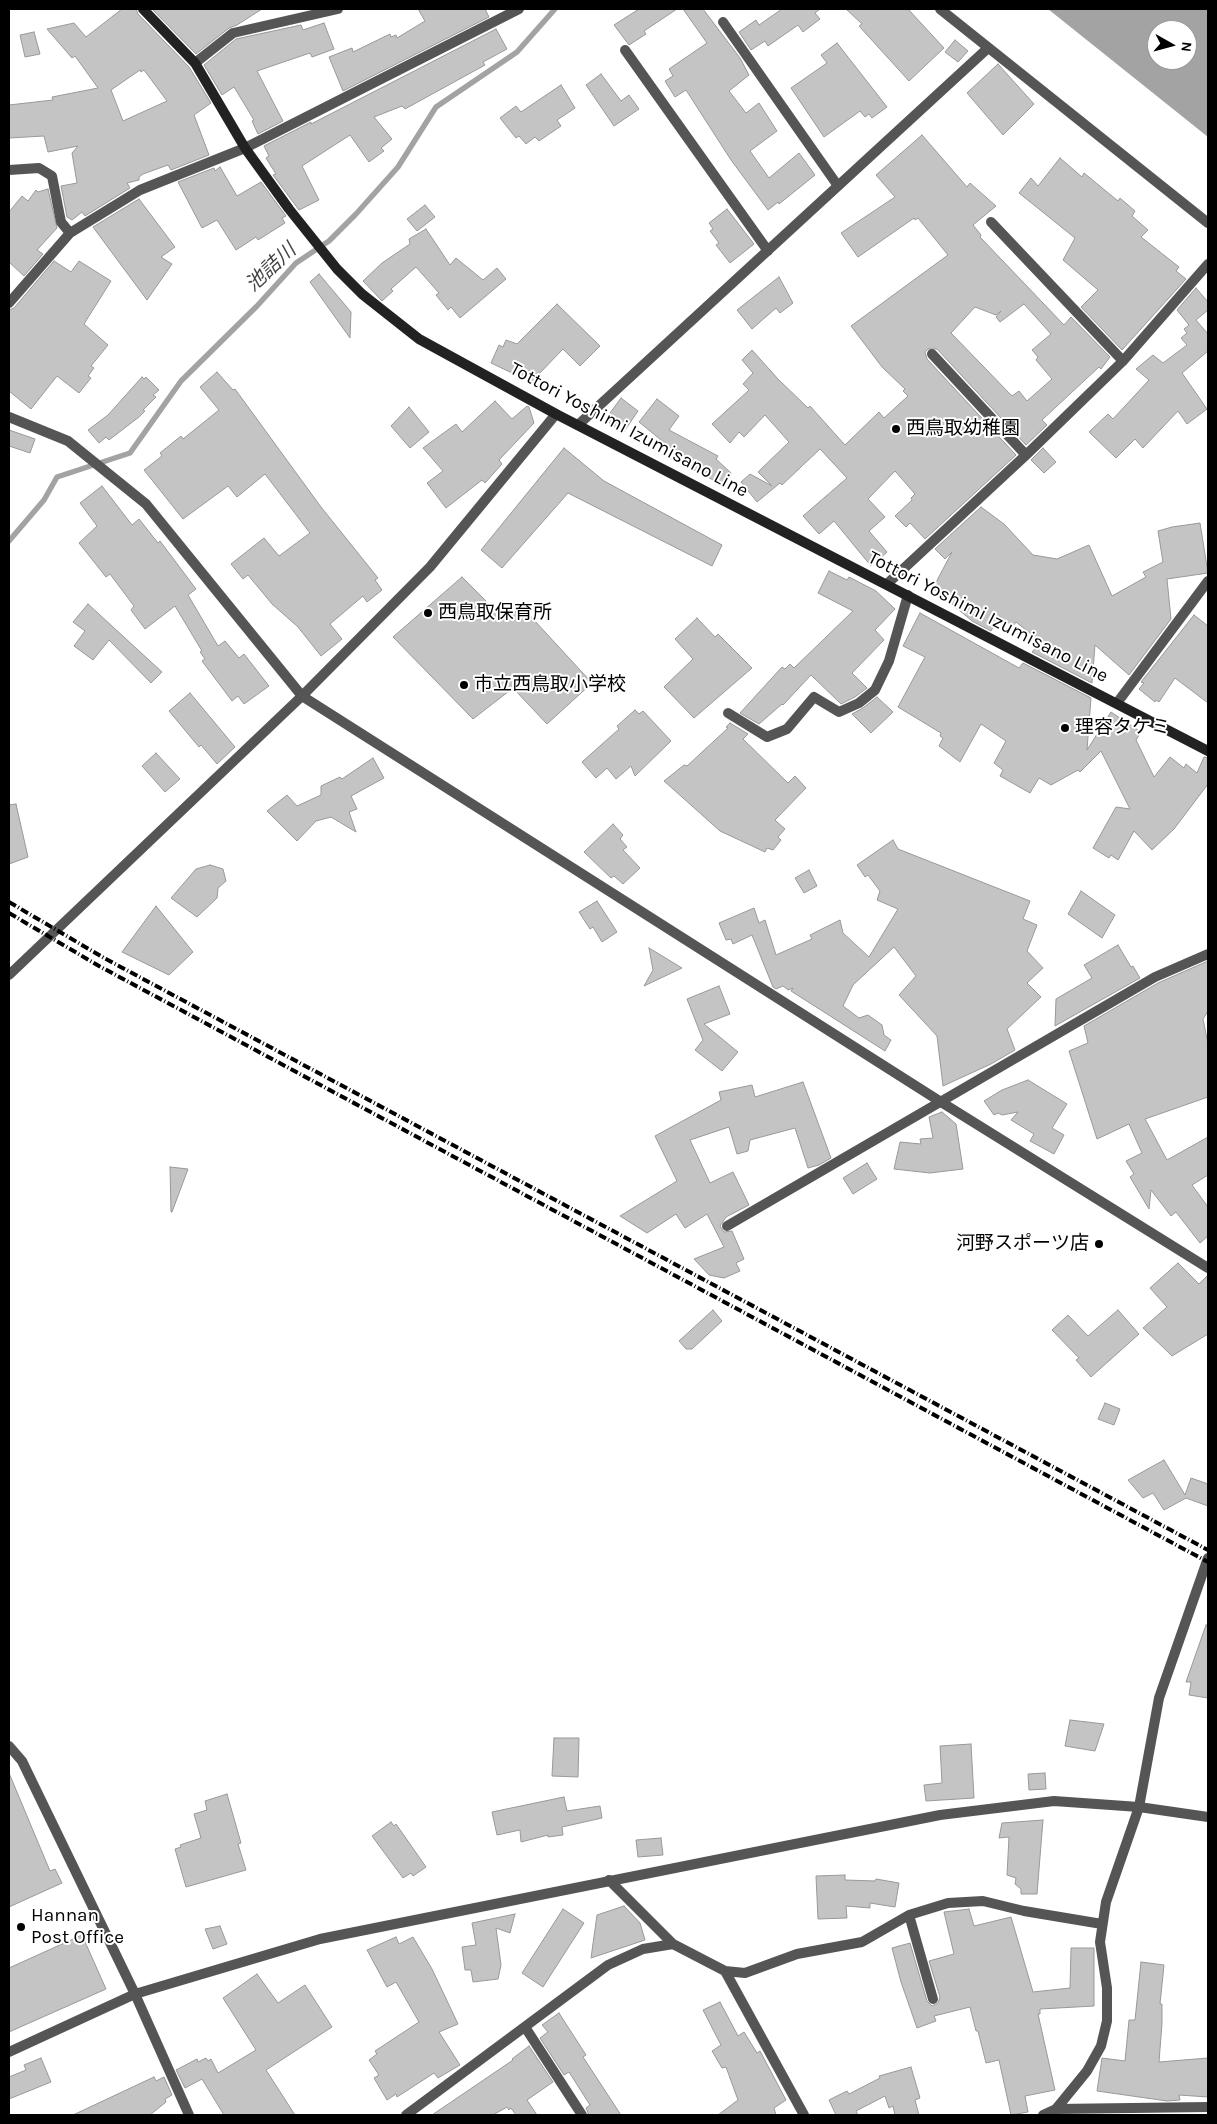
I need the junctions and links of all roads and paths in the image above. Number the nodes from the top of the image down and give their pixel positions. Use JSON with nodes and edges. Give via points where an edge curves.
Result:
{"nodes":[{"id":1,"x":143,"y":9,"type":"edge"},
{"id":2,"x":338,"y":9,"type":"edge"},
{"id":3,"x":519,"y":9,"type":"edge"},
{"id":4,"x":940,"y":9,"type":"edge"},
{"id":5,"x":722,"y":22,"type":"dead end"},
{"id":6,"x":988,"y":48,"type":"junction"},
{"id":7,"x":625,"y":50,"type":"dead end"},
{"id":8,"x":195,"y":63,"type":"junction"},
{"id":9,"x":245,"y":148,"type":"junction"},
{"id":10,"x":9,"y":170,"type":"edge"},
{"id":11,"x":838,"y":186,"type":"junction"},
{"id":12,"x":991,"y":222,"type":"dead end"},
{"id":13,"x":1208,"y":223,"type":"edge"},
{"id":14,"x":70,"y":233,"type":"junction"},
{"id":15,"x":768,"y":251,"type":"junction"},
{"id":16,"x":1208,"y":264,"type":"edge"},
{"id":17,"x":9,"y":302,"type":"edge"},
{"id":18,"x":932,"y":354,"type":"dead end"},
{"id":19,"x":1123,"y":361,"type":"junction"},
{"id":20,"x":556,"y":414,"type":"junction"},
{"id":21,"x":9,"y":417,"type":"edge"},
{"id":22,"x":578,"y":425,"type":"junction"},
{"id":23,"x":1026,"y":455,"type":"junction"},
{"id":24,"x":1208,"y":581,"type":"edge"},
{"id":25,"x":887,"y":584,"type":"junction"},
{"id":26,"x":908,"y":596,"type":"junction"},
{"id":27,"x":302,"y":696,"type":"junction"},
{"id":28,"x":1117,"y":703,"type":"junction"},
{"id":29,"x":728,"y":712,"type":"dead end"},
{"id":30,"x":1208,"y":751,"type":"edge"},
{"id":31,"x":1208,"y":954,"type":"edge"},
{"id":32,"x":9,"y":975,"type":"edge"},
{"id":33,"x":941,"y":1102,"type":"junction"},
{"id":34,"x":727,"y":1226,"type":"dead end"},
{"id":35,"x":1208,"y":1268,"type":"edge"},
{"id":36,"x":1208,"y":1558,"type":"edge"},
{"id":37,"x":9,"y":1746,"type":"edge"},
{"id":38,"x":1139,"y":1807,"type":"junction"},
{"id":39,"x":1208,"y":1817,"type":"edge"},
{"id":40,"x":610,"y":1880,"type":"junction"},
{"id":41,"x":909,"y":1915,"type":"junction"},
{"id":42,"x":1102,"y":1924,"type":"junction"},
{"id":43,"x":673,"y":1944,"type":"junction"},
{"id":44,"x":725,"y":1971,"type":"junction"},
{"id":45,"x":136,"y":1994,"type":"junction"},
{"id":46,"x":933,"y":1999,"type":"dead end"},
{"id":47,"x":525,"y":2027,"type":"junction"},
{"id":48,"x":9,"y":2052,"type":"edge"},
{"id":49,"x":1208,"y":2107,"type":"edge"},
{"id":50,"x":1056,"y":2109,"type":"junction"},
{"id":51,"x":189,"y":2115,"type":"edge"},
{"id":52,"x":406,"y":2115,"type":"edge"},
{"id":53,"x":582,"y":2115,"type":"edge"},
{"id":54,"x":804,"y":2115,"type":"edge"},
{"id":55,"x":1043,"y":2115,"type":"edge"}],
"edges":[{"from":1,"to":8,"type":"main road","name":"Tottori Yoshimi Izumisano Line"},
{"from":2,"to":8,"type":"street","via":[[233,33]]},
{"from":3,"to":9,"type":"street"},
{"from":4,"to":6,"type":"street"},
{"from":5,"to":11,"type":"street"},
{"from":6,"to":11,"type":"street"},
{"from":6,"to":13,"type":"street"},
{"from":7,"to":15,"type":"street"},
{"from":8,"to":9,"type":"main road","name":"Tottori Yoshimi Izumisano Line"},
{"from":9,"to":14,"type":"street","via":[[140,190]]},
{"from":9,"to":20,"type":"main road","name":"Tottori Yoshimi Izumisano Line","via":[[324,252],[362,294],[419,339]]},
{"from":10,"to":14,"type":"street","via":[[39,168],[52,176],[60,222]]},
{"from":11,"to":15,"type":"street"},
{"from":12,"to":19,"type":"street"},
{"from":14,"to":17,"type":"street"},
{"from":15,"to":22,"type":"street"},
{"from":16,"to":19,"type":"street"},
{"from":18,"to":23,"type":"street"},
{"from":19,"to":23,"type":"street"},
{"from":20,"to":22,"type":"main road","name":"Tottori Yoshimi Izumisano Line"},
{"from":20,"to":27,"type":"street","via":[[430,567]]},
{"from":21,"to":27,"type":"street","via":[[68,441],[146,504]]},
{"from":22,"to":25,"type":"main road","name":"Tottori Yoshimi Izumisano Line"},
{"from":23,"to":25,"type":"street"},
{"from":24,"to":28,"type":"street"},
{"from":25,"to":26,"type":"main road","name":"Tottori Yoshimi Izumisano Line"},
{"from":26,"to":28,"type":"main road","name":"Tottori Yoshimi Izumisano Line"},
{"from":26,"to":29,"type":"street","via":[[889,661],[875,690],[859,703],[839,712],[814,697],[787,729],[767,737]]},
{"from":27,"to":32,"type":"street"},
{"from":27,"to":33,"type":"street"},
{"from":28,"to":30,"type":"main road","name":"Tottori Yoshimi Izumisano Line"},
{"from":31,"to":33,"type":"street","via":[[1155,977]]},
{"from":33,"to":34,"type":"street"},
{"from":33,"to":35,"type":"street"},
{"from":36,"to":38,"type":"street","via":[[1159,1698]]},
{"from":37,"to":45,"type":"street","via":[[22,1760]]},
{"from":38,"to":39,"type":"street"},
{"from":38,"to":40,"type":"street","via":[[1054,1801],[940,1815]]},
{"from":38,"to":42,"type":"street","via":[[1106,1902]]},
{"from":40,"to":43,"type":"street"},
{"from":40,"to":45,"type":"street","via":[[320,1939]]},
{"from":41,"to":42,"type":"street","via":[[948,1903],[983,1900],[1024,1911]]},
{"from":41,"to":44,"type":"street","via":[[862,1942],[798,1954],[745,1973]]},
{"from":41,"to":46,"type":"street"},
{"from":42,"to":50,"type":"street","via":[[1100,1942],[1107,1988],[1107,2021],[1101,2046],[1087,2071]]},
{"from":43,"to":44,"type":"street"},
{"from":43,"to":47,"type":"street","via":[[643,1949],[608,1965]]},
{"from":44,"to":54,"type":"street"},
{"from":45,"to":48,"type":"street"},
{"from":45,"to":51,"type":"street"},
{"from":47,"to":52,"type":"street"},
{"from":47,"to":53,"type":"street"},
{"from":49,"to":50,"type":"street"},
{"from":50,"to":55,"type":"street"}]}
